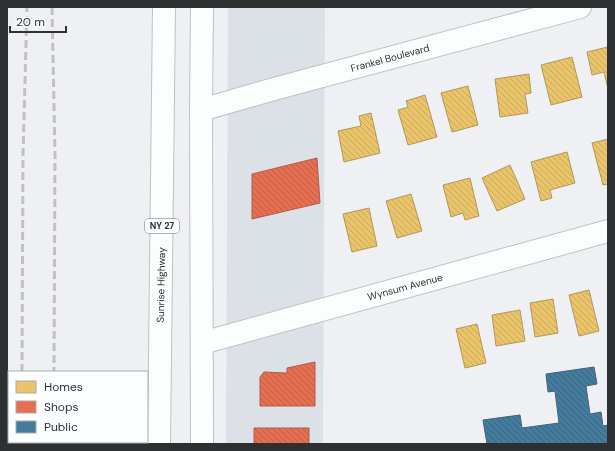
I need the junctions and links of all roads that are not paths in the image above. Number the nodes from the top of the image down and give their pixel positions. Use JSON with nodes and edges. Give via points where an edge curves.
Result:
{"nodes":[{"id":1,"x":164,"y":7,"type":"edge"},
{"id":2,"x":202,"y":7,"type":"edge"},
{"id":3,"x":580,"y":7,"type":"edge"},
{"id":4,"x":201,"y":110,"type":"junction"},
{"id":5,"x":608,"y":233,"type":"edge"},
{"id":6,"x":202,"y":343,"type":"junction"},
{"id":7,"x":159,"y":444,"type":"edge"},
{"id":8,"x":202,"y":444,"type":"edge"}],
"edges":[{"from":1,"to":7,"type":"main road","name":"Sunrise Highway","number":"NY 27"},
{"from":2,"to":4,"type":"main road"},
{"from":3,"to":4,"type":"main road","name":"Frankel Boulevard"},
{"from":4,"to":6,"type":"main road"},
{"from":5,"to":6,"type":"main road","name":"Wynsum Avenue"},
{"from":6,"to":8,"type":"main road"}]}
